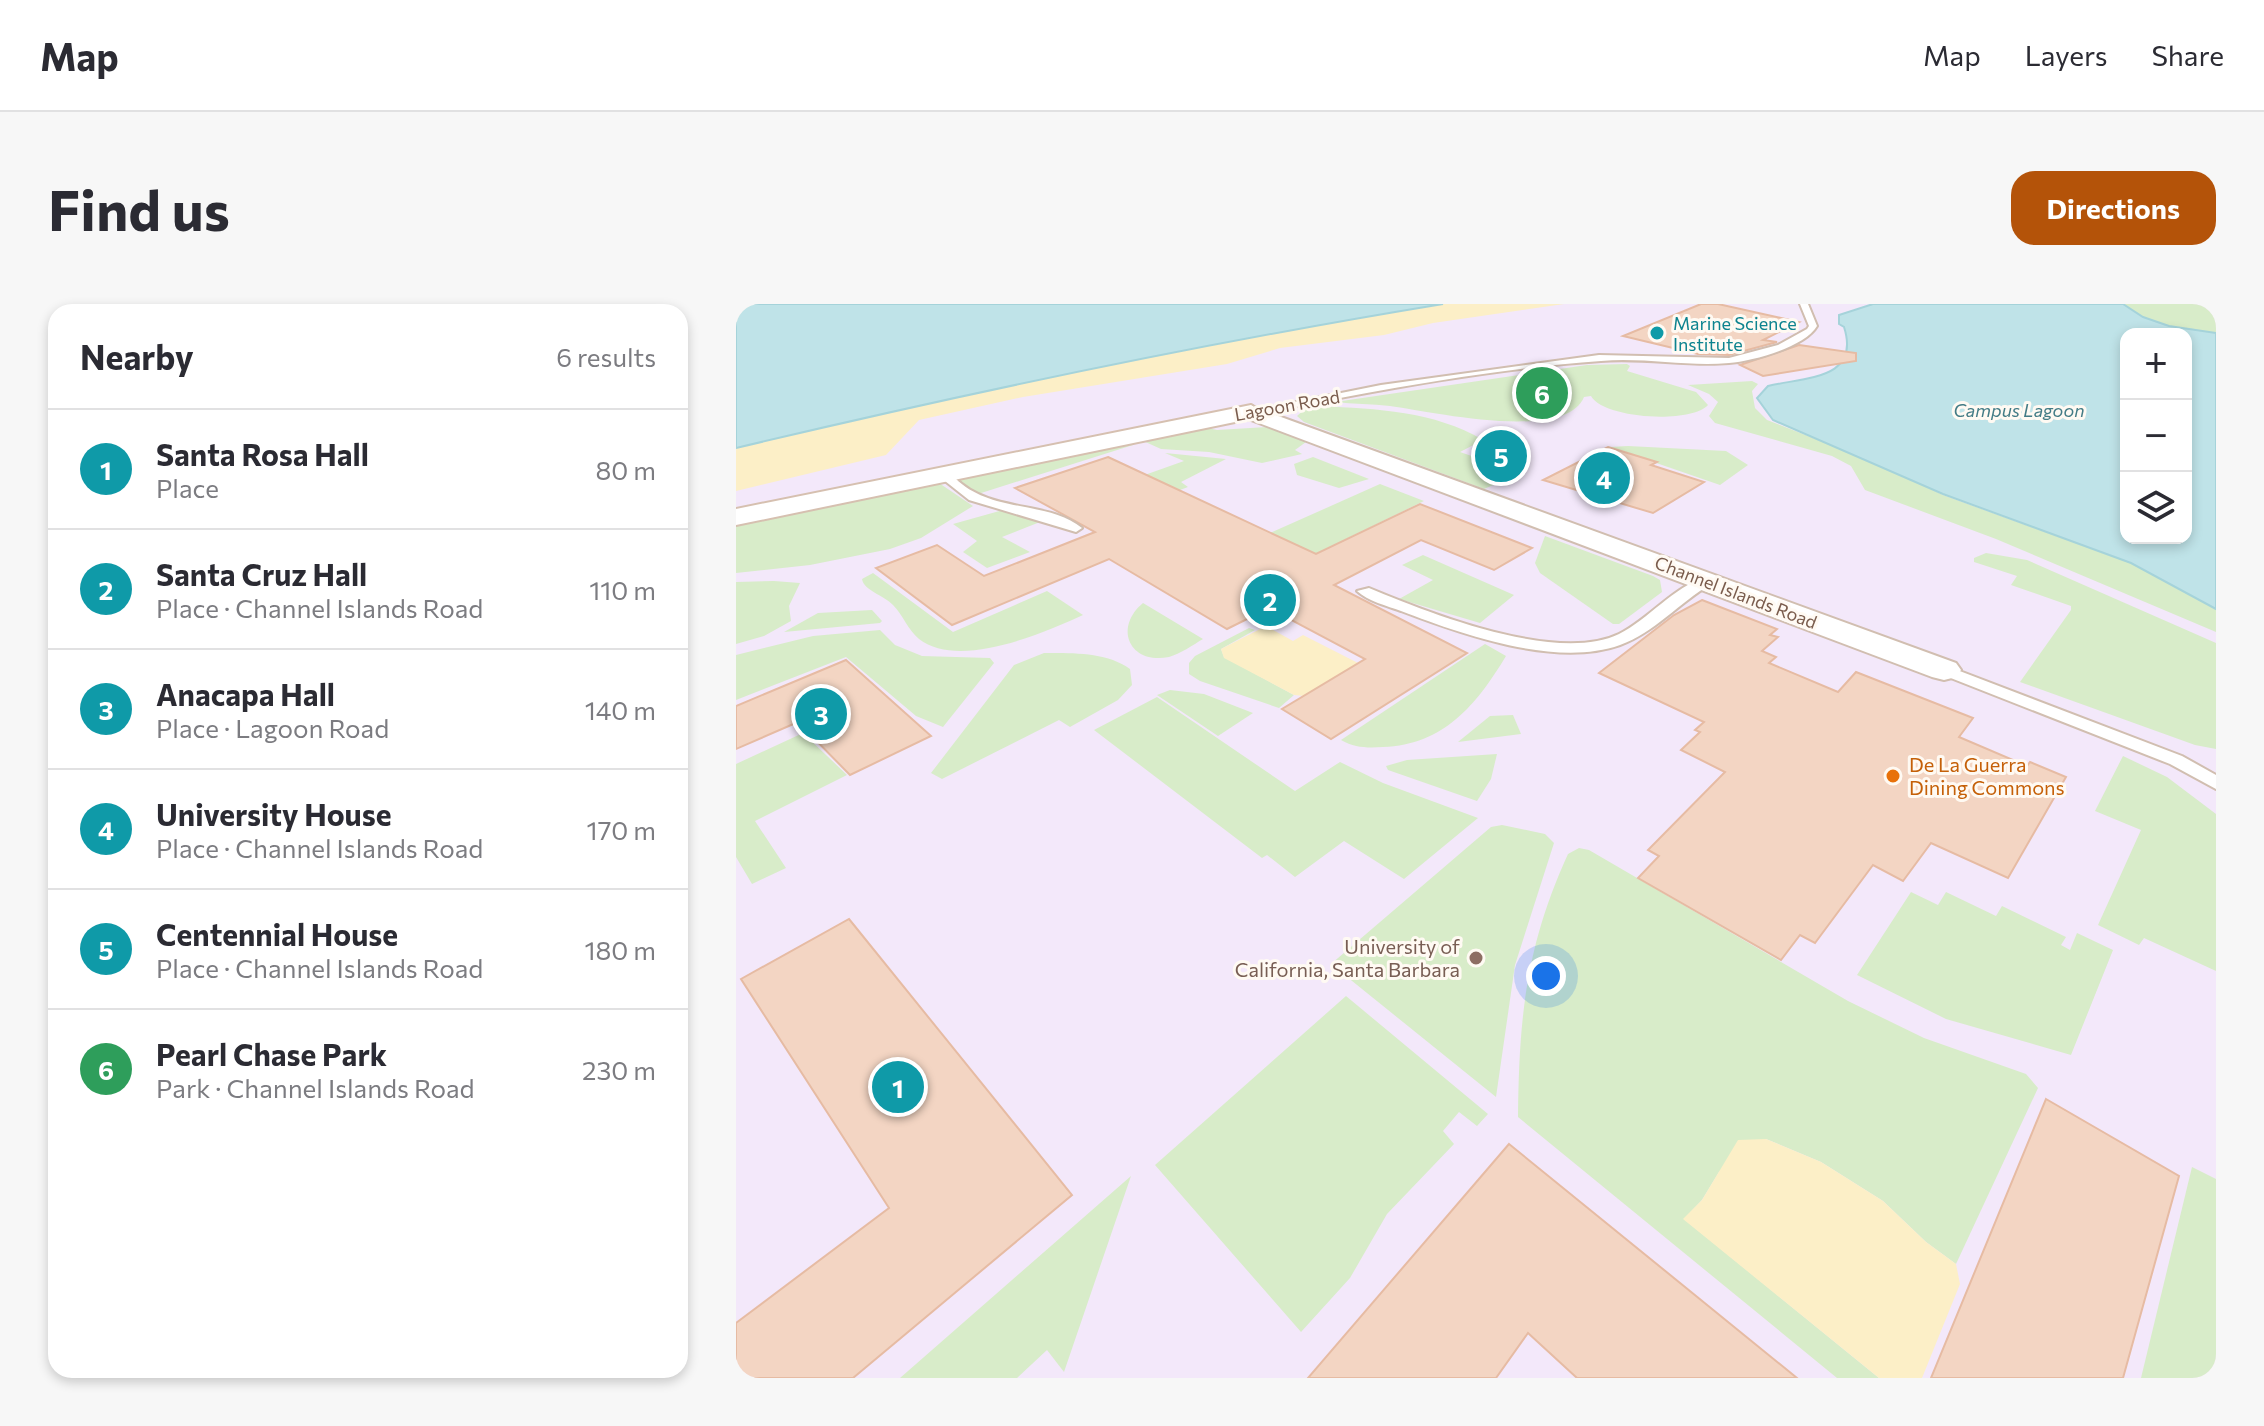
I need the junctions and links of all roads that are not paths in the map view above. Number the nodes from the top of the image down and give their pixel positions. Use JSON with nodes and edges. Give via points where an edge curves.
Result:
{"nodes":[{"id":1,"x":1804,"y":304,"type":"edge"},
{"id":2,"x":1251,"y":412,"type":"junction"},
{"id":3,"x":951,"y":472,"type":"junction"},
{"id":4,"x":736,"y":517,"type":"edge"},
{"id":5,"x":1076,"y":528,"type":"dead end"},
{"id":6,"x":1706,"y":581,"type":"junction"},
{"id":7,"x":1364,"y":591,"type":"dead end"},
{"id":8,"x":1944,"y":670,"type":"joint"},
{"id":9,"x":2216,"y":783,"type":"edge"}],
"edges":[{"from":1,"to":2,"type":"lane","name":"Lagoon Road","via":[[1813,326],[1810,331],[1744,360],[1603,358]]},
{"from":2,"to":3,"type":"street","name":"Lagoon Road"},
{"from":2,"to":6,"type":"street","name":"Channel Islands Road"},
{"from":3,"to":4,"type":"street","name":"Lagoon Road"},
{"from":3,"to":5,"type":"lane","via":[[949,479],[964,495],[1054,517]]},
{"from":6,"to":7,"type":"lane","via":[[1624,638],[1589,647],[1471,630]]},
{"from":6,"to":8,"type":"street","name":"Channel Islands Road"},
{"from":8,"to":9,"type":"lane","name":"Channel Islands Road","via":[[2176,760]]}]}
